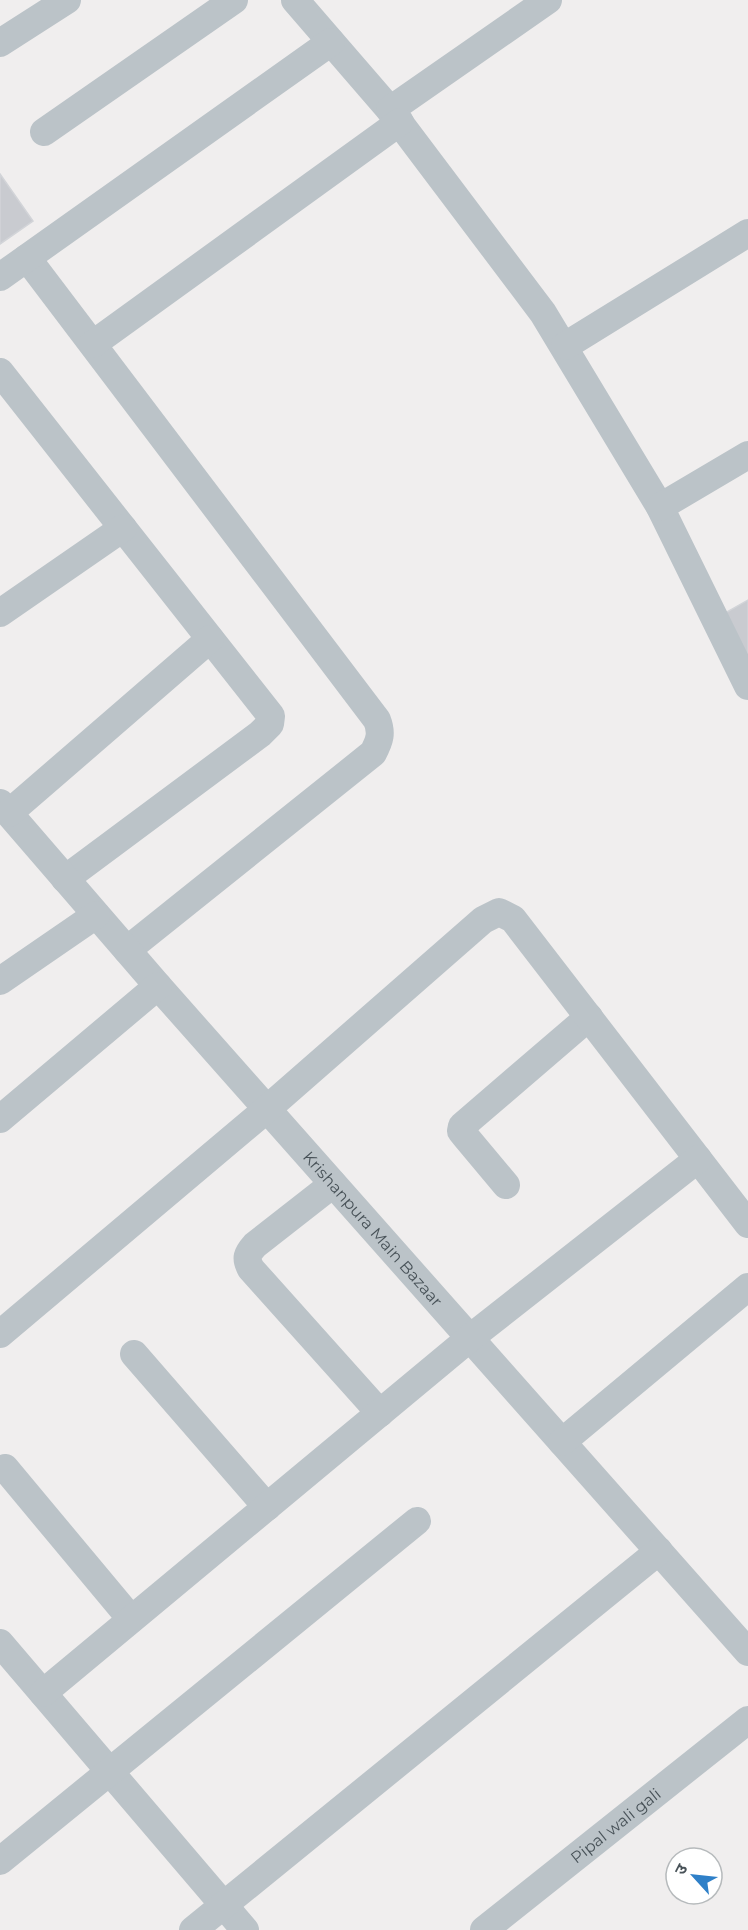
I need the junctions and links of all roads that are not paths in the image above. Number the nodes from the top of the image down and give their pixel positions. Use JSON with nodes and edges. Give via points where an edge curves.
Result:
{"nodes":[{"id":1,"x":67,"y":0,"type":"edge"},
{"id":2,"x":234,"y":0,"type":"edge"},
{"id":3,"x":295,"y":0,"type":"edge"},
{"id":4,"x":548,"y":0,"type":"edge"},
{"id":5,"x":331,"y":42,"type":"junction"},
{"id":6,"x":0,"y":43,"type":"edge"},
{"id":7,"x":395,"y":116,"type":"junction"},
{"id":8,"x":44,"y":132,"type":"dead end"},
{"id":9,"x":748,"y":233,"type":"edge"},
{"id":10,"x":27,"y":258,"type":"junction"},
{"id":11,"x":0,"y":277,"type":"edge"},
{"id":12,"x":93,"y":344,"type":"junction"},
{"id":13,"x":565,"y":346,"type":"junction"},
{"id":14,"x":2,"y":378,"type":"edge"},
{"id":15,"x":748,"y":455,"type":"edge"},
{"id":16,"x":660,"y":507,"type":"junction"},
{"id":17,"x":123,"y":528,"type":"junction"},
{"id":18,"x":0,"y":614,"type":"edge"},
{"id":19,"x":210,"y":639,"type":"junction"},
{"id":20,"x":747,"y":684,"type":"edge"},
{"id":21,"x":4,"y":808,"type":"edge"},
{"id":22,"x":65,"y":879,"type":"junction"},
{"id":23,"x":96,"y":915,"type":"junction"},
{"id":24,"x":127,"y":950,"type":"junction"},
{"id":25,"x":0,"y":981,"type":"edge"},
{"id":26,"x":158,"y":986,"type":"junction"},
{"id":27,"x":589,"y":1017,"type":"junction"},
{"id":28,"x":267,"y":1109,"type":"junction"},
{"id":29,"x":0,"y":1119,"type":"edge"},
{"id":30,"x":698,"y":1159,"type":"junction"},
{"id":31,"x":333,"y":1184,"type":"junction"},
{"id":32,"x":506,"y":1185,"type":"dead end"},
{"id":33,"x":748,"y":1224,"type":"edge"},
{"id":34,"x":748,"y":1287,"type":"edge"},
{"id":35,"x":0,"y":1334,"type":"edge"},
{"id":36,"x":470,"y":1338,"type":"junction"},
{"id":37,"x":134,"y":1354,"type":"dead end"},
{"id":38,"x":380,"y":1413,"type":"junction"},
{"id":39,"x":562,"y":1442,"type":"junction"},
{"id":40,"x":5,"y":1468,"type":"dead end"},
{"id":41,"x":267,"y":1507,"type":"junction"},
{"id":42,"x":417,"y":1521,"type":"dead end"},
{"id":43,"x":659,"y":1551,"type":"junction"},
{"id":44,"x":131,"y":1619,"type":"junction"},
{"id":45,"x":0,"y":1643,"type":"edge"},
{"id":46,"x":748,"y":1652,"type":"edge"},
{"id":47,"x":43,"y":1693,"type":"junction"},
{"id":48,"x":748,"y":1720,"type":"edge"},
{"id":49,"x":110,"y":1772,"type":"junction"},
{"id":50,"x":0,"y":1861,"type":"edge"},
{"id":51,"x":223,"y":1905,"type":"junction"},
{"id":52,"x":193,"y":1930,"type":"edge"},
{"id":53,"x":245,"y":1930,"type":"edge"},
{"id":54,"x":484,"y":1930,"type":"edge"}],
"edges":[{"from":1,"to":6,"type":"street"},
{"from":2,"to":8,"type":"street"},
{"from":3,"to":5,"type":"street"},
{"from":4,"to":7,"type":"street"},
{"from":5,"to":7,"type":"street"},
{"from":5,"to":10,"type":"street"},
{"from":7,"to":12,"type":"street"},
{"from":7,"to":13,"type":"street"},
{"from":9,"to":13,"type":"street"},
{"from":10,"to":11,"type":"street"},
{"from":10,"to":12,"type":"street"},
{"from":12,"to":24,"type":"street","via":[[381,731],[373,753]]},
{"from":13,"to":16,"type":"street"},
{"from":14,"to":17,"type":"street"},
{"from":15,"to":16,"type":"street"},
{"from":16,"to":20,"type":"street"},
{"from":17,"to":18,"type":"street"},
{"from":17,"to":19,"type":"street"},
{"from":19,"to":21,"type":"street"},
{"from":19,"to":22,"type":"street","via":[[271,716],[270,724]]},
{"from":21,"to":22,"type":"street","name":"Krishanpura Main Bazaar"},
{"from":22,"to":23,"type":"street","name":"Krishanpura Main Bazaar"},
{"from":23,"to":24,"type":"street","name":"Krishanpura Main Bazaar"},
{"from":23,"to":25,"type":"street"},
{"from":24,"to":26,"type":"street","name":"Krishanpura Main Bazaar"},
{"from":26,"to":28,"type":"street","name":"Krishanpura Main Bazaar"},
{"from":26,"to":29,"type":"street"},
{"from":27,"to":28,"type":"street","via":[[513,919],[499,912],[483,920]]},
{"from":27,"to":30,"type":"street"},
{"from":27,"to":32,"type":"street","via":[[462,1126],[461,1131]]},
{"from":28,"to":31,"type":"street","name":"Krishanpura Main Bazaar"},
{"from":28,"to":35,"type":"street"},
{"from":30,"to":33,"type":"street"},
{"from":30,"to":36,"type":"street"},
{"from":31,"to":36,"type":"street","name":"Krishanpura Main Bazaar"},
{"from":31,"to":38,"type":"street","via":[[255,1245],[247,1261]]},
{"from":34,"to":39,"type":"street"},
{"from":36,"to":38,"type":"street"},
{"from":36,"to":39,"type":"street","name":"Krishanpura Main Bazaar"},
{"from":37,"to":41,"type":"street"},
{"from":38,"to":41,"type":"street"},
{"from":39,"to":43,"type":"street","name":"Krishanpura Main Bazaar"},
{"from":40,"to":44,"type":"street"},
{"from":41,"to":44,"type":"street"},
{"from":42,"to":49,"type":"street"},
{"from":43,"to":46,"type":"street","name":"Krishanpura Main Bazaar"},
{"from":43,"to":51,"type":"street"},
{"from":44,"to":47,"type":"street"},
{"from":45,"to":47,"type":"street"},
{"from":47,"to":49,"type":"street"},
{"from":48,"to":54,"type":"street","name":"Pipal wali gali"},
{"from":49,"to":50,"type":"street"},
{"from":49,"to":51,"type":"street"},
{"from":51,"to":52,"type":"street"},
{"from":51,"to":53,"type":"street"}]}
